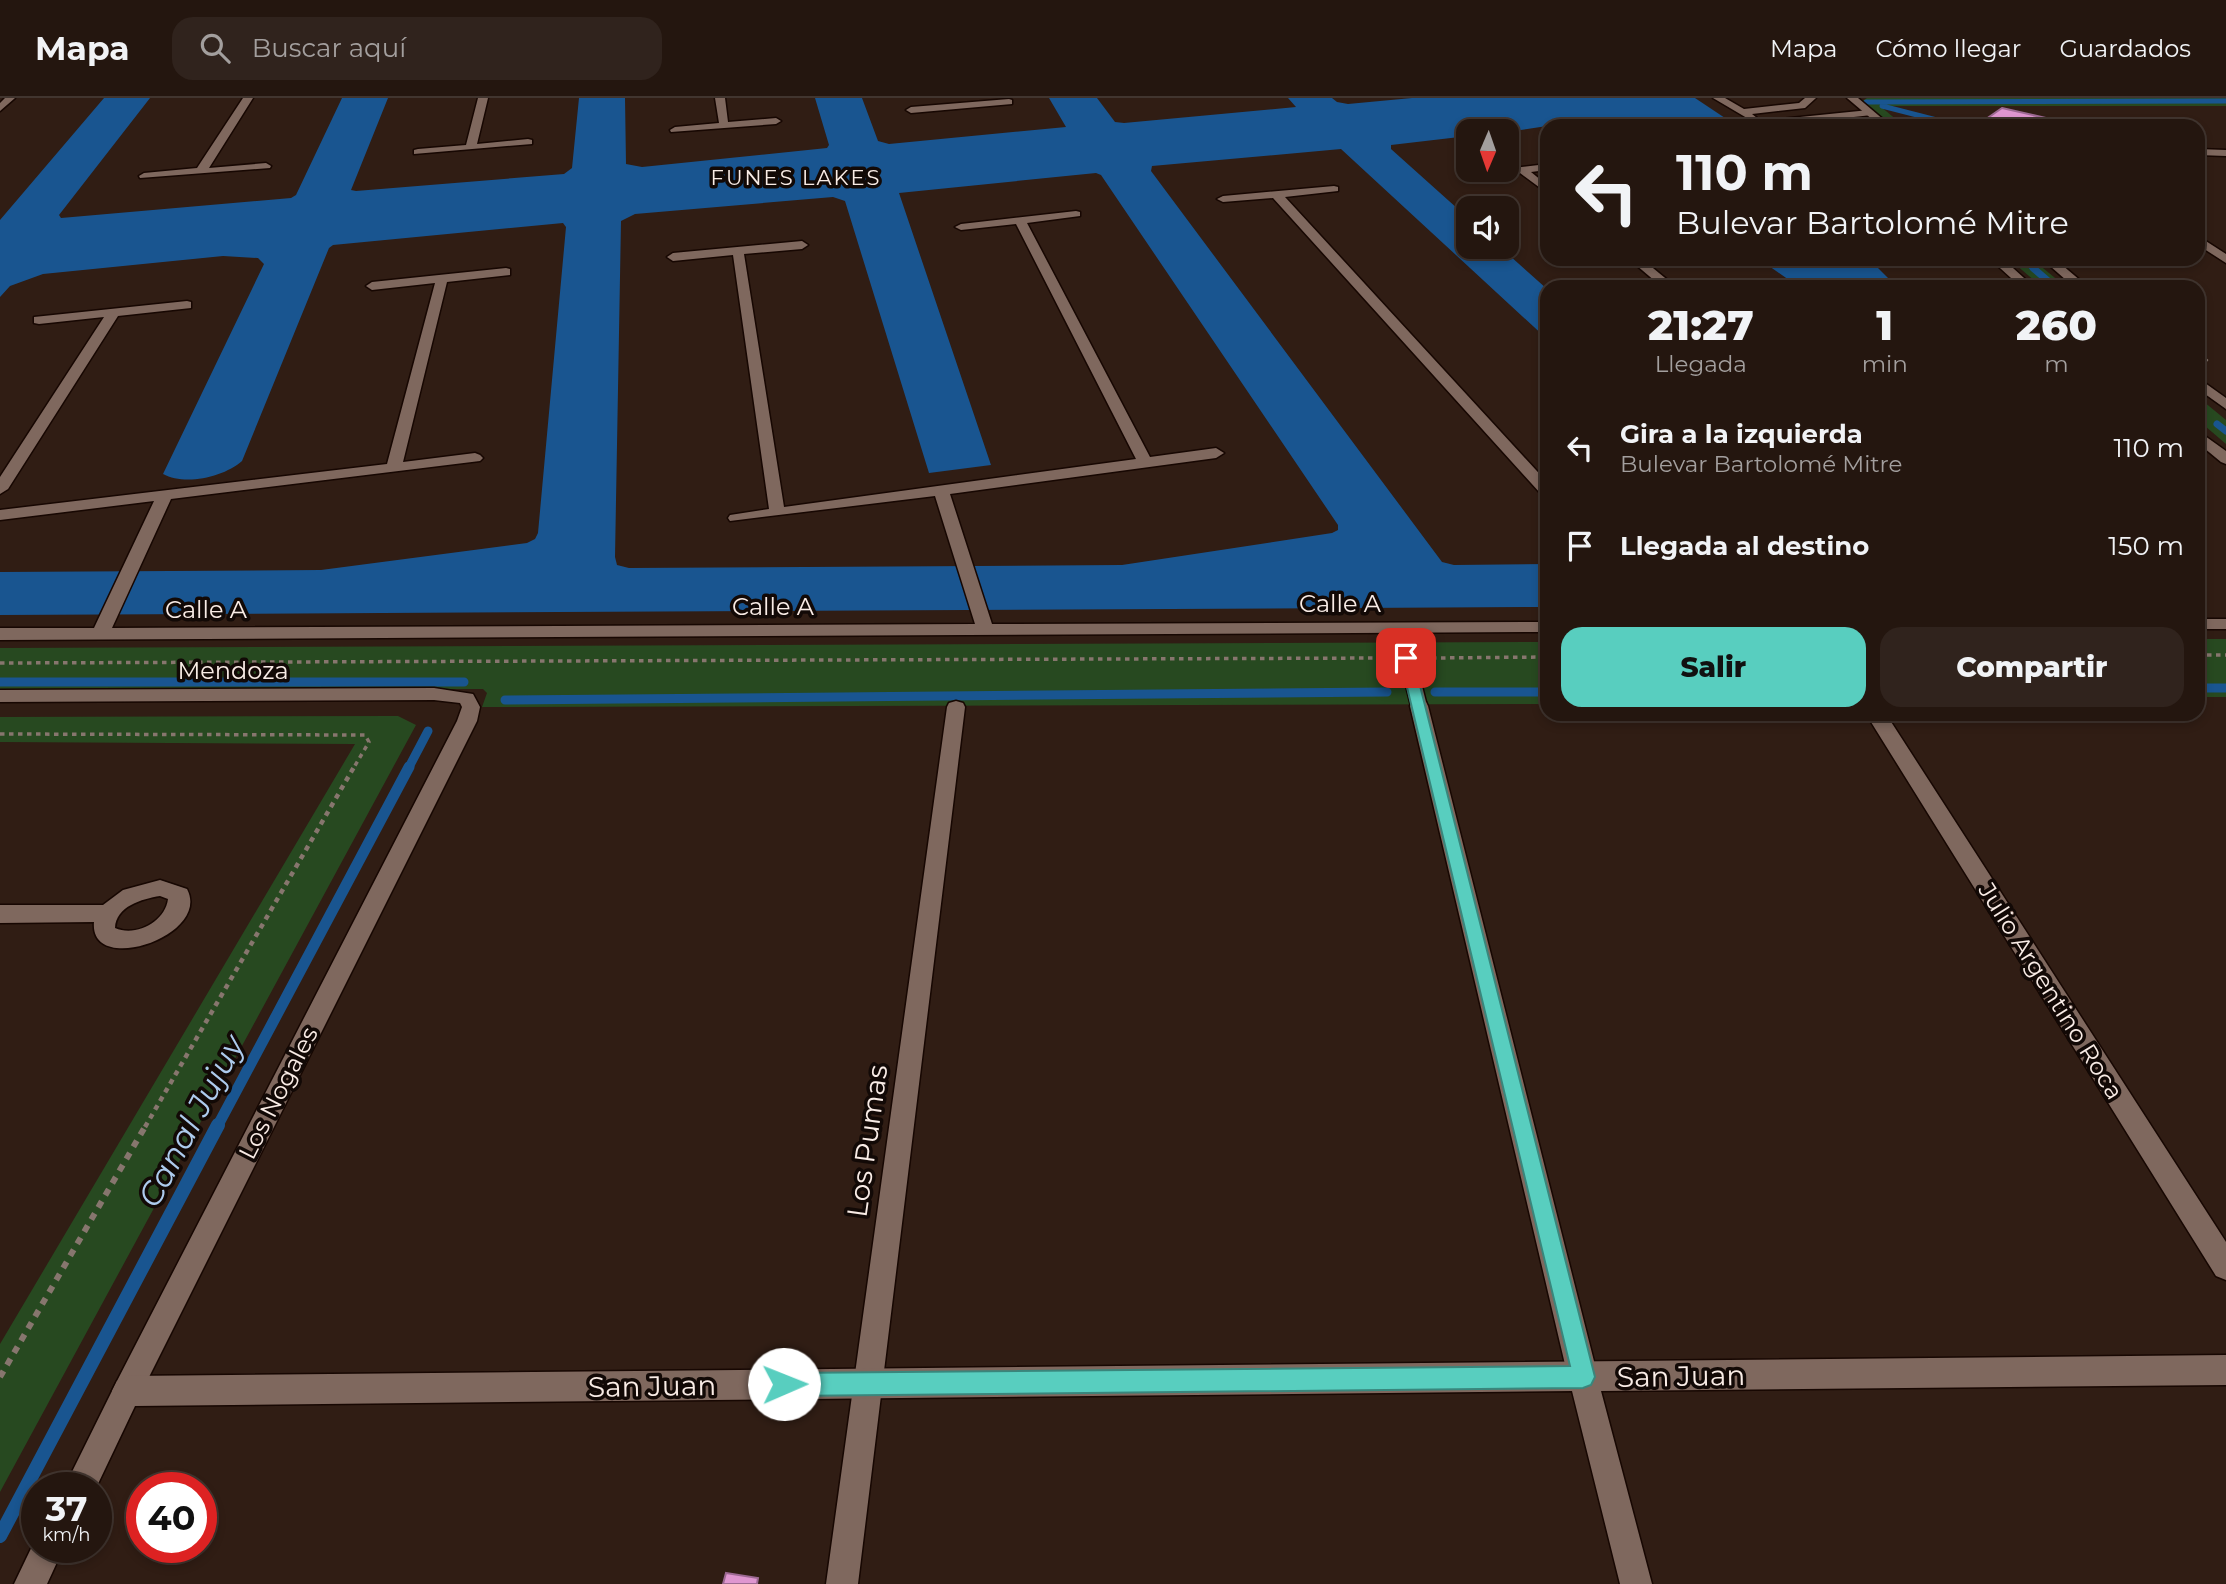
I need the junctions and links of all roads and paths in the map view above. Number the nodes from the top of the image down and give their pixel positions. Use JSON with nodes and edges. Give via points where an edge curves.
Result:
{"nodes":[{"id":1,"x":10,"y":98,"type":"edge"},
{"id":2,"x":248,"y":98,"type":"edge"},
{"id":3,"x":483,"y":98,"type":"edge"},
{"id":4,"x":720,"y":98,"type":"edge"},
{"id":5,"x":1718,"y":98,"type":"edge"},
{"id":6,"x":1811,"y":98,"type":"edge"},
{"id":7,"x":1852,"y":98,"type":"edge"},
{"id":8,"x":958,"y":102,"type":"edge"},
{"id":9,"x":1009,"y":102,"type":"dead end"},
{"id":10,"x":0,"y":108,"type":"edge"},
{"id":11,"x":911,"y":110,"type":"dead end"},
{"id":12,"x":1742,"y":112,"type":"junction"},
{"id":13,"x":1869,"y":113,"type":"junction"},
{"id":14,"x":1754,"y":119,"type":"edge"},
{"id":15,"x":1816,"y":119,"type":"edge"},
{"id":16,"x":1877,"y":119,"type":"edge"},
{"id":17,"x":776,"y":121,"type":"dead end"},
{"id":18,"x":724,"y":126,"type":"junction"},
{"id":19,"x":676,"y":131,"type":"dead end"},
{"id":20,"x":528,"y":142,"type":"dead end"},
{"id":21,"x":471,"y":147,"type":"junction"},
{"id":22,"x":418,"y":152,"type":"dead end"},
{"id":23,"x":2205,"y":152,"type":"edge"},
{"id":24,"x":2226,"y":152,"type":"edge"},
{"id":25,"x":266,"y":166,"type":"dead end"},
{"id":26,"x":1540,"y":168,"type":"edge"},
{"id":27,"x":1519,"y":170,"type":"edge"},
{"id":28,"x":1522,"y":170,"type":"junction"},
{"id":29,"x":201,"y":172,"type":"junction"},
{"id":30,"x":144,"y":176,"type":"dead end"},
{"id":31,"x":1540,"y":184,"type":"edge"},
{"id":32,"x":1334,"y":189,"type":"dead end"},
{"id":33,"x":1276,"y":194,"type":"junction"},
{"id":34,"x":1223,"y":200,"type":"dead end"},
{"id":35,"x":1076,"y":214,"type":"dead end"},
{"id":36,"x":1020,"y":220,"type":"junction"},
{"id":37,"x":961,"y":227,"type":"dead end"},
{"id":38,"x":802,"y":245,"type":"dead end"},
{"id":39,"x":2205,"y":245,"type":"edge"},
{"id":40,"x":738,"y":251,"type":"junction"},
{"id":41,"x":673,"y":257,"type":"dead end"},
{"id":42,"x":2226,"y":259,"type":"edge"},
{"id":43,"x":1644,"y":266,"type":"edge"},
{"id":44,"x":2004,"y":266,"type":"edge"},
{"id":45,"x":2056,"y":266,"type":"edge"},
{"id":46,"x":506,"y":272,"type":"dead end"},
{"id":47,"x":442,"y":279,"type":"junction"},
{"id":48,"x":1661,"y":280,"type":"edge"},
{"id":49,"x":2020,"y":280,"type":"edge"},
{"id":50,"x":2074,"y":280,"type":"edge"},
{"id":51,"x":372,"y":286,"type":"dead end"},
{"id":52,"x":187,"y":305,"type":"dead end"},
{"id":53,"x":113,"y":313,"type":"junction"},
{"id":54,"x":39,"y":320,"type":"dead end"},
{"id":55,"x":2205,"y":388,"type":"edge"},
{"id":56,"x":2226,"y":405,"type":"edge"},
{"id":57,"x":2205,"y":441,"type":"edge"},
{"id":58,"x":1216,"y":453,"type":"dead end"},
{"id":59,"x":475,"y":458,"type":"dead end"},
{"id":60,"x":2226,"y":459,"type":"edge"},
{"id":61,"x":1145,"y":463,"type":"junction"},
{"id":62,"x":394,"y":467,"type":"junction"},
{"id":63,"x":1540,"y":483,"type":"edge"},
{"id":64,"x":0,"y":489,"type":"edge"},
{"id":65,"x":940,"y":491,"type":"junction"},
{"id":66,"x":165,"y":495,"type":"junction"},
{"id":67,"x":777,"y":512,"type":"junction"},
{"id":68,"x":0,"y":515,"type":"edge"},
{"id":69,"x":736,"y":518,"type":"dead end"},
{"id":70,"x":2205,"y":624,"type":"edge"},
{"id":71,"x":2226,"y":624,"type":"edge"},
{"id":72,"x":1540,"y":627,"type":"edge"},
{"id":73,"x":985,"y":629,"type":"junction"},
{"id":74,"x":0,"y":634,"type":"edge"},
{"id":75,"x":100,"y":634,"type":"junction"},
{"id":76,"x":2205,"y":655,"type":"edge"},
{"id":77,"x":2226,"y":655,"type":"edge"},
{"id":78,"x":1540,"y":657,"type":"edge"},
{"id":79,"x":1406,"y":658,"type":"junction"},
{"id":80,"x":0,"y":663,"type":"edge"},
{"id":81,"x":0,"y":696,"type":"edge"},
{"id":82,"x":466,"y":698,"type":"joint"},
{"id":83,"x":1419,"y":706,"type":"joint"},
{"id":84,"x":956,"y":707,"type":"dead end"},
{"id":85,"x":1880,"y":721,"type":"edge"},
{"id":86,"x":0,"y":734,"type":"edge"},
{"id":87,"x":107,"y":913,"type":"dead end"},
{"id":88,"x":0,"y":914,"type":"edge"},
{"id":89,"x":2226,"y":1267,"type":"edge"},
{"id":90,"x":2226,"y":1370,"type":"edge"},
{"id":91,"x":0,"y":1377,"type":"edge"},
{"id":92,"x":1583,"y":1377,"type":"junction"},
{"id":93,"x":866,"y":1384,"type":"junction"},
{"id":94,"x":127,"y":1391,"type":"junction"},
{"id":95,"x":87,"y":1472,"type":"edge"},
{"id":96,"x":40,"y":1563,"type":"edge"},
{"id":97,"x":30,"y":1584,"type":"edge"},
{"id":98,"x":842,"y":1584,"type":"edge"},
{"id":99,"x":1636,"y":1584,"type":"edge"}],
"edges":[{"from":1,"to":10,"type":"street"},
{"from":2,"to":29,"type":"street"},
{"from":3,"to":21,"type":"street"},
{"from":4,"to":18,"type":"street"},
{"from":5,"to":12,"type":"street"},
{"from":6,"to":12,"type":"street","via":[[1802,106]]},
{"from":7,"to":13,"type":"street"},
{"from":8,"to":9,"type":"street"},
{"from":8,"to":11,"type":"street"},
{"from":12,"to":14,"type":"street"},
{"from":13,"to":15,"type":"street"},
{"from":13,"to":16,"type":"street"},
{"from":17,"to":18,"type":"street"},
{"from":18,"to":19,"type":"street"},
{"from":20,"to":21,"type":"street"},
{"from":21,"to":22,"type":"street"},
{"from":23,"to":24,"type":"street"},
{"from":25,"to":29,"type":"street"},
{"from":26,"to":28,"type":"street"},
{"from":27,"to":28,"type":"street"},
{"from":28,"to":31,"type":"street"},
{"from":29,"to":30,"type":"street"},
{"from":32,"to":33,"type":"street"},
{"from":33,"to":34,"type":"street"},
{"from":33,"to":63,"type":"street"},
{"from":35,"to":36,"type":"street"},
{"from":36,"to":37,"type":"street"},
{"from":36,"to":61,"type":"street"},
{"from":38,"to":40,"type":"street"},
{"from":39,"to":42,"type":"street"},
{"from":40,"to":41,"type":"street"},
{"from":40,"to":67,"type":"street"},
{"from":43,"to":48,"type":"street"},
{"from":44,"to":49,"type":"street"},
{"from":45,"to":50,"type":"street"},
{"from":46,"to":47,"type":"street"},
{"from":47,"to":51,"type":"street"},
{"from":47,"to":62,"type":"street"},
{"from":52,"to":53,"type":"street"},
{"from":53,"to":54,"type":"street"},
{"from":53,"to":64,"type":"street"},
{"from":55,"to":56,"type":"street"},
{"from":57,"to":60,"type":"street"},
{"from":58,"to":61,"type":"street"},
{"from":59,"to":62,"type":"street"},
{"from":61,"to":65,"type":"street"},
{"from":62,"to":66,"type":"street"},
{"from":65,"to":67,"type":"street"},
{"from":65,"to":73,"type":"street"},
{"from":66,"to":68,"type":"street"},
{"from":66,"to":75,"type":"street"},
{"from":67,"to":69,"type":"street"},
{"from":70,"to":71,"type":"street"},
{"from":72,"to":73,"type":"street","name":"Calle A"},
{"from":73,"to":75,"type":"street","name":"Calle A"},
{"from":74,"to":75,"type":"street","name":"Calle A"},
{"from":76,"to":77,"type":"path"},
{"from":78,"to":79,"type":"path"},
{"from":79,"to":80,"type":"path"},
{"from":79,"to":83,"type":"lane"},
{"from":81,"to":82,"type":"street","name":"Mendoza","via":[[434,694]]},
{"from":82,"to":94,"type":"street","name":"Los Nogales","via":[[471,707],[467,721]]},
{"from":83,"to":92,"type":"street"},
{"from":84,"to":93,"type":"street","name":"Los Pumas"},
{"from":85,"to":89,"type":"street","name":"Julio Argentino Roca"},
{"from":86,"to":91,"type":"path","via":[[353,733],[365,735],[369,742]]},
{"from":87,"to":88,"type":"street"},
{"from":90,"to":92,"type":"street","name":"San Juan"},
{"from":92,"to":93,"type":"street","name":"San Juan"},
{"from":92,"to":99,"type":"street"},
{"from":93,"to":94,"type":"street","name":"San Juan"},
{"from":93,"to":98,"type":"street","name":"Los Pumas"},
{"from":94,"to":95,"type":"street","name":"Los Nogales"},
{"from":96,"to":97,"type":"street"}]}
